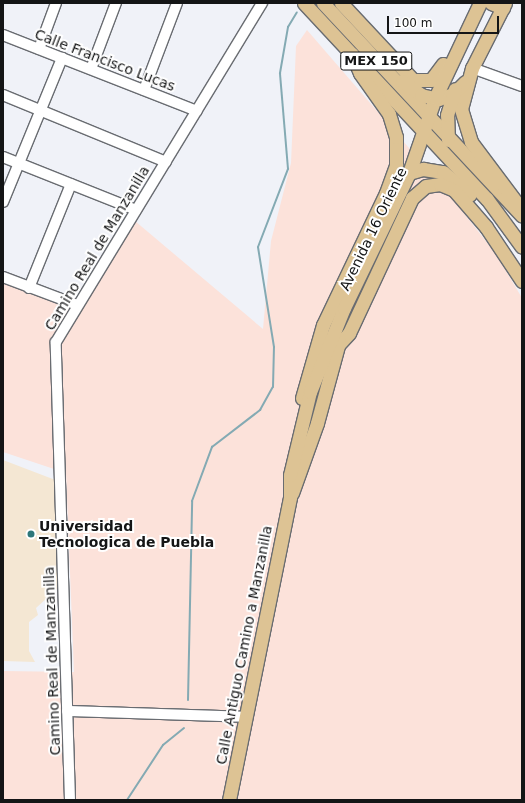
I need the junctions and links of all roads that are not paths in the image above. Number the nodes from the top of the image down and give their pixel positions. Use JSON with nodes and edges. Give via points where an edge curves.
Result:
{"nodes":[{"id":1,"x":56,"y":3,"type":"edge"},
{"id":2,"x":116,"y":3,"type":"edge"},
{"id":3,"x":177,"y":3,"type":"edge"},
{"id":4,"x":262,"y":3,"type":"edge"},
{"id":5,"x":304,"y":3,"type":"edge"},
{"id":6,"x":323,"y":3,"type":"edge"},
{"id":7,"x":330,"y":3,"type":"edge"},
{"id":8,"x":341,"y":3,"type":"edge"},
{"id":9,"x":473,"y":3,"type":"edge"},
{"id":10,"x":480,"y":3,"type":"edge"},
{"id":11,"x":497,"y":4,"type":"edge"},
{"id":12,"x":3,"y":35,"type":"edge"},
{"id":13,"x":39,"y":49,"type":"junction"},
{"id":14,"x":352,"y":54,"type":"junction"},
{"id":15,"x":62,"y":58,"type":"junction"},
{"id":16,"x":91,"y":69,"type":"junction"},
{"id":17,"x":470,"y":74,"type":"junction"},
{"id":18,"x":522,"y":86,"type":"edge"},
{"id":19,"x":144,"y":90,"type":"junction"},
{"id":20,"x":3,"y":95,"type":"edge"},
{"id":21,"x":443,"y":97,"type":"junction"},
{"id":22,"x":411,"y":100,"type":"junction"},
{"id":23,"x":40,"y":110,"type":"junction"},
{"id":24,"x":197,"y":111,"type":"junction"},
{"id":25,"x":414,"y":121,"type":"junction"},
{"id":26,"x":430,"y":128,"type":"junction"},
{"id":27,"x":447,"y":138,"type":"junction"},
{"id":28,"x":3,"y":156,"type":"edge"},
{"id":29,"x":166,"y":162,"type":"junction"},
{"id":30,"x":18,"y":163,"type":"junction"},
{"id":31,"x":456,"y":166,"type":"junction"},
{"id":32,"x":414,"y":171,"type":"junction"},
{"id":33,"x":71,"y":184,"type":"junction"},
{"id":34,"x":3,"y":202,"type":"edge"},
{"id":35,"x":136,"y":210,"type":"junction"},
{"id":36,"x":522,"y":216,"type":"edge"},
{"id":37,"x":522,"y":247,"type":"edge"},
{"id":38,"x":522,"y":269,"type":"edge"},
{"id":39,"x":3,"y":277,"type":"edge"},
{"id":40,"x":522,"y":281,"type":"edge"},
{"id":41,"x":29,"y":288,"type":"junction"},
{"id":42,"x":76,"y":305,"type":"junction"},
{"id":43,"x":336,"y":328,"type":"junction"},
{"id":44,"x":337,"y":349,"type":"junction"},
{"id":45,"x":301,"y":422,"type":"junction"},
{"id":46,"x":295,"y":475,"type":"junction"},
{"id":47,"x":67,"y":711,"type":"junction"},
{"id":48,"x":246,"y":717,"type":"junction"},
{"id":49,"x":70,"y":800,"type":"edge"},
{"id":50,"x":229,"y":800,"type":"edge"}],
"edges":[{"from":1,"to":13,"type":"street"},
{"from":2,"to":16,"type":"street"},
{"from":3,"to":19,"type":"street"},
{"from":4,"to":24,"type":"street","name":"Camino Real de Manzanilla"},
{"from":5,"to":14,"type":"main road","number":"MEX 150"},
{"from":6,"to":22,"type":"main road","number":"MEX 150"},
{"from":7,"to":21,"type":"main road","via":[[403,82],[421,95]]},
{"from":8,"to":9,"type":"main road","via":[[410,78],[422,82],[437,76]]},
{"from":10,"to":21,"type":"main road","name":"Avenida 16 Oriente"},
{"from":11,"to":17,"type":"main road"},
{"from":11,"to":21,"type":"main road","name":"Avenida 16 Oriente"},
{"from":12,"to":13,"type":"street","name":"Calle Francisco Lucas"},
{"from":13,"to":15,"type":"street","name":"Calle Francisco Lucas"},
{"from":14,"to":25,"type":"main road","number":"MEX 150"},
{"from":14,"to":45,"type":"main road","via":[[360,73],[389,114],[396,137],[396,164],[312,353],[302,397]]},
{"from":15,"to":16,"type":"street","name":"Calle Francisco Lucas"},
{"from":15,"to":23,"type":"street"},
{"from":16,"to":19,"type":"street","name":"Calle Francisco Lucas"},
{"from":17,"to":18,"type":"street"},
{"from":17,"to":21,"type":"main road"},
{"from":17,"to":36,"type":"main road","via":[[461,102],[464,129],[475,148],[511,191]]},
{"from":19,"to":24,"type":"street","name":"Calle Francisco Lucas"},
{"from":20,"to":23,"type":"street"},
{"from":21,"to":26,"type":"main road","name":"Avenida 16 Oriente"},
{"from":21,"to":27,"type":"main road","via":[[447,115]]},
{"from":22,"to":25,"type":"main road"},
{"from":22,"to":26,"type":"main road","number":"MEX 150"},
{"from":23,"to":29,"type":"street"},
{"from":23,"to":30,"type":"street"},
{"from":24,"to":29,"type":"street","name":"Camino Real de Manzanilla"},
{"from":25,"to":26,"type":"main road","number":"MEX 150"},
{"from":25,"to":43,"type":"main road","via":[[407,163],[341,295]]},
{"from":26,"to":27,"type":"main road","number":"MEX 150"},
{"from":26,"to":31,"type":"main road","number":"MEX 150"},
{"from":26,"to":32,"type":"main road","name":"Avenida 16 Oriente"},
{"from":27,"to":31,"type":"main road"},
{"from":27,"to":36,"type":"main road","number":"MEX 150"},
{"from":28,"to":30,"type":"street"},
{"from":29,"to":35,"type":"street","name":"Camino Real de Manzanilla"},
{"from":30,"to":33,"type":"street"},
{"from":30,"to":34,"type":"street"},
{"from":31,"to":37,"type":"main road","number":"MEX 150","via":[[501,214]]},
{"from":32,"to":38,"type":"main road","via":[[443,172],[457,181]]},
{"from":32,"to":43,"type":"main road","name":"Avenida 16 Oriente"},
{"from":32,"to":44,"type":"main road","name":"Avenida 16 Oriente"},
{"from":33,"to":35,"type":"street"},
{"from":33,"to":41,"type":"street"},
{"from":35,"to":42,"type":"street","name":"Camino Real de Manzanilla"},
{"from":39,"to":41,"type":"street"},
{"from":40,"to":44,"type":"main road","via":[[486,227],[454,190],[440,184],[426,186],[412,198],[349,333]]},
{"from":41,"to":42,"type":"street"},
{"from":42,"to":47,"type":"street","name":"Camino Real de Manzanilla","via":[[56,342]]},
{"from":43,"to":44,"type":"main road"},
{"from":43,"to":45,"type":"main road","name":"Avenida 16 Oriente"},
{"from":44,"to":46,"type":"main road","name":"Avenida 16 Oriente"},
{"from":45,"to":46,"type":"main road","name":"Avenida 16 Oriente"},
{"from":46,"to":48,"type":"main road","name":"Calle Antiguo Camino a Manzanilla"},
{"from":47,"to":48,"type":"street"},
{"from":47,"to":49,"type":"street","name":"Camino Real de Manzanilla"},
{"from":48,"to":50,"type":"main road","name":"Calle Antiguo Camino a Manzanilla"}]}
